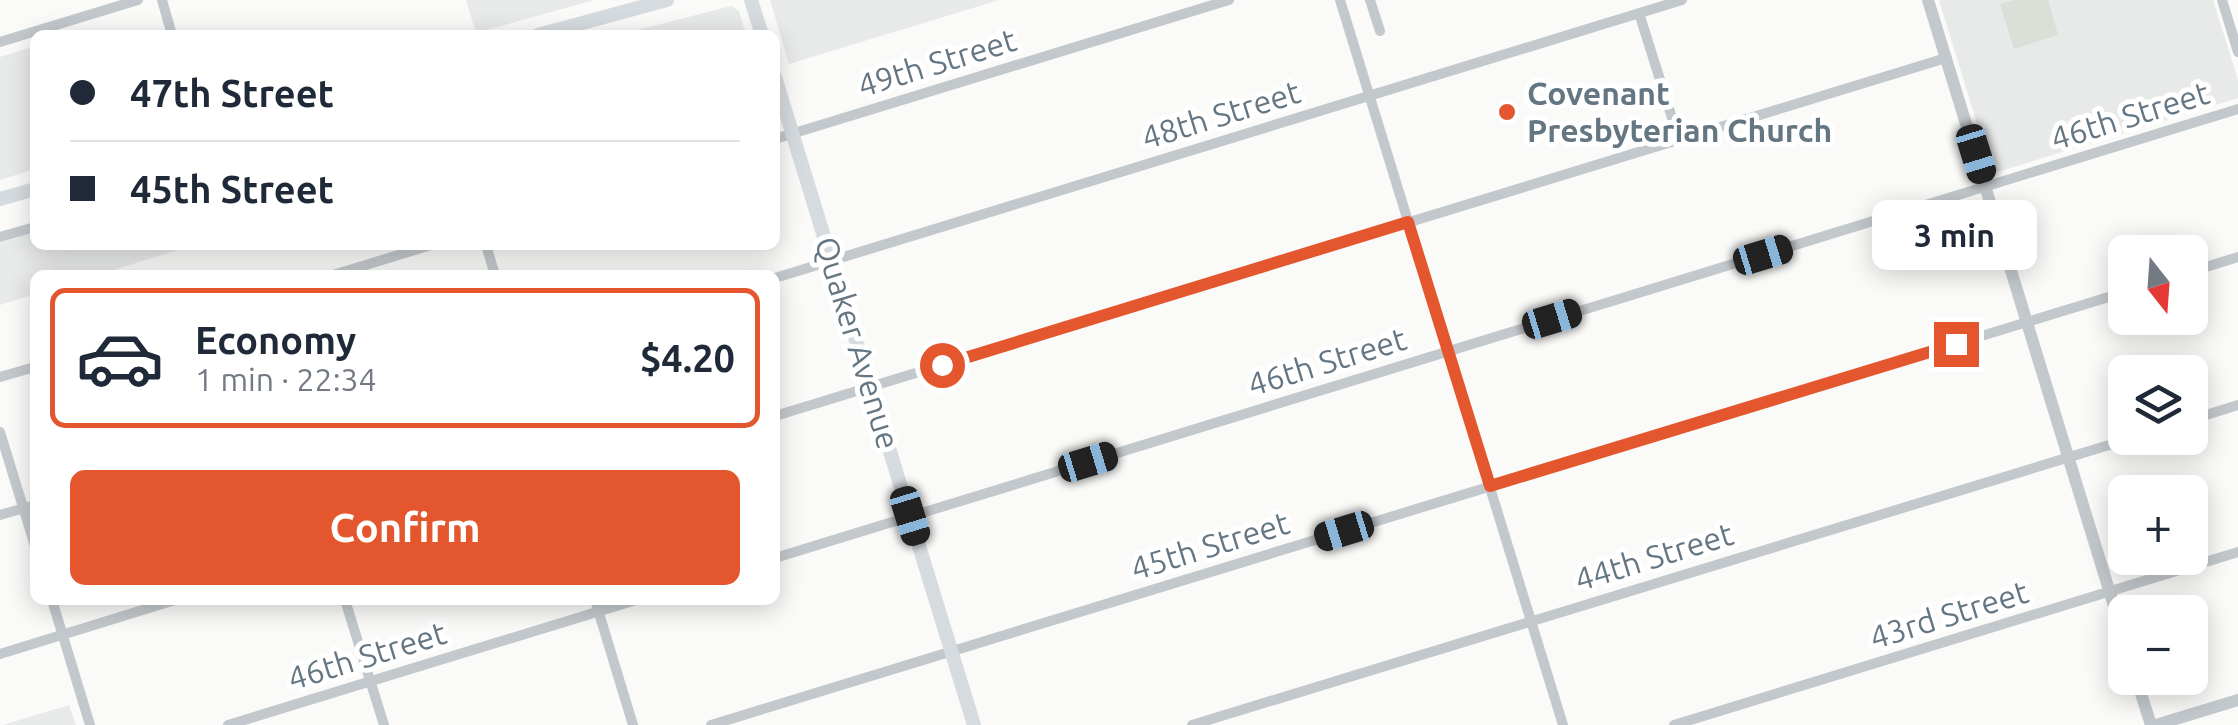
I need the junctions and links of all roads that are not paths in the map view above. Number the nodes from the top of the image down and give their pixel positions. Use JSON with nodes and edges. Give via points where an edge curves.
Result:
{"nodes":[{"id":1,"x":138,"y":0,"type":"edge"},
{"id":2,"x":162,"y":0,"type":"edge"},
{"id":3,"x":667,"y":0,"type":"edge"},
{"id":4,"x":751,"y":0,"type":"edge"},
{"id":5,"x":1229,"y":0,"type":"edge"},
{"id":6,"x":1340,"y":0,"type":"edge"},
{"id":7,"x":1370,"y":0,"type":"edge"},
{"id":8,"x":1682,"y":0,"type":"edge"},
{"id":9,"x":1928,"y":0,"type":"edge"},
{"id":10,"x":2222,"y":0,"type":"edge"},
{"id":11,"x":1639,"y":13,"type":"junction"},
{"id":12,"x":39,"y":30,"type":"edge"},
{"id":13,"x":171,"y":30,"type":"edge"},
{"id":14,"x":556,"y":30,"type":"edge"},
{"id":15,"x":760,"y":30,"type":"edge"},
{"id":16,"x":1380,"y":31,"type":"dead end"},
{"id":17,"x":30,"y":33,"type":"edge"},
{"id":18,"x":0,"y":42,"type":"edge"},
{"id":19,"x":2238,"y":52,"type":"edge"},
{"id":20,"x":1946,"y":58,"type":"junction"},
{"id":21,"x":780,"y":94,"type":"edge"},
{"id":22,"x":1370,"y":96,"type":"junction"},
{"id":23,"x":2238,"y":109,"type":"edge"},
{"id":24,"x":792,"y":134,"type":"junction"},
{"id":25,"x":780,"y":138,"type":"edge"},
{"id":26,"x":1679,"y":140,"type":"junction"},
{"id":27,"x":1985,"y":186,"type":"junction"},
{"id":28,"x":30,"y":191,"type":"edge"},
{"id":29,"x":0,"y":200,"type":"edge"},
{"id":30,"x":1408,"y":222,"type":"junction"},
{"id":31,"x":30,"y":228,"type":"edge"},
{"id":32,"x":0,"y":234,"type":"edge"},
{"id":33,"x":415,"y":250,"type":"edge"},
{"id":34,"x":2238,"y":257,"type":"edge"},
{"id":35,"x":832,"y":261,"type":"junction"},
{"id":36,"x":2208,"y":266,"type":"edge"},
{"id":37,"x":349,"y":270,"type":"edge"},
{"id":38,"x":780,"y":277,"type":"edge"},
{"id":39,"x":2108,"y":297,"type":"edge"},
{"id":40,"x":2027,"y":322,"type":"junction"},
{"id":41,"x":1448,"y":351,"type":"junction"},
{"id":42,"x":30,"y":368,"type":"edge"},
{"id":43,"x":0,"y":377,"type":"edge"},
{"id":44,"x":870,"y":387,"type":"junction"},
{"id":45,"x":2238,"y":405,"type":"edge"},
{"id":46,"x":780,"y":414,"type":"edge"},
{"id":47,"x":2208,"y":414,"type":"edge"},
{"id":48,"x":0,"y":432,"type":"edge"},
{"id":49,"x":2108,"y":445,"type":"edge"},
{"id":50,"x":2068,"y":457,"type":"junction"},
{"id":51,"x":1490,"y":486,"type":"junction"},
{"id":52,"x":29,"y":507,"type":"edge"},
{"id":53,"x":0,"y":516,"type":"edge"},
{"id":54,"x":910,"y":516,"type":"junction"},
{"id":55,"x":2238,"y":552,"type":"edge"},
{"id":56,"x":780,"y":556,"type":"edge"},
{"id":57,"x":2110,"y":592,"type":"junction"},
{"id":58,"x":2111,"y":595,"type":"edge"},
{"id":59,"x":53,"y":605,"type":"edge"},
{"id":60,"x":158,"y":605,"type":"edge"},
{"id":61,"x":347,"y":605,"type":"edge"},
{"id":62,"x":597,"y":606,"type":"edge"},
{"id":63,"x":1531,"y":621,"type":"junction"},
{"id":64,"x":62,"y":634,"type":"junction"},
{"id":65,"x":951,"y":651,"type":"junction"},
{"id":66,"x":0,"y":654,"type":"edge"},
{"id":67,"x":370,"y":681,"type":"junction"},
{"id":68,"x":2142,"y":695,"type":"edge"},
{"id":69,"x":2238,"y":700,"type":"edge"},
{"id":70,"x":90,"y":725,"type":"edge"},
{"id":71,"x":228,"y":725,"type":"edge"},
{"id":72,"x":384,"y":725,"type":"edge"},
{"id":73,"x":633,"y":725,"type":"edge"},
{"id":74,"x":711,"y":725,"type":"edge"},
{"id":75,"x":974,"y":725,"type":"edge"},
{"id":76,"x":1192,"y":725,"type":"edge"},
{"id":77,"x":1563,"y":725,"type":"edge"},
{"id":78,"x":1674,"y":725,"type":"edge"},
{"id":79,"x":2153,"y":725,"type":"edge"}],
"edges":[{"from":1,"to":12,"type":"street"},
{"from":2,"to":13,"type":"street"},
{"from":3,"to":14,"type":"main road"},
{"from":4,"to":15,"type":"main road"},
{"from":5,"to":24,"type":"street","name":"49th Street"},
{"from":6,"to":22,"type":"street"},
{"from":7,"to":16,"type":"street"},
{"from":8,"to":11,"type":"street","name":"48th Street"},
{"from":9,"to":20,"type":"street"},
{"from":10,"to":19,"type":"street"},
{"from":11,"to":22,"type":"street","name":"48th Street"},
{"from":11,"to":26,"type":"street"},
{"from":17,"to":18,"type":"street"},
{"from":20,"to":26,"type":"street"},
{"from":20,"to":27,"type":"street"},
{"from":21,"to":24,"type":"main road","name":"Quaker Avenue"},
{"from":22,"to":30,"type":"street"},
{"from":22,"to":35,"type":"street","name":"48th Street"},
{"from":23,"to":27,"type":"street","name":"46th Street"},
{"from":24,"to":25,"type":"street","name":"49th Street"},
{"from":24,"to":35,"type":"main road","name":"Quaker Avenue"},
{"from":26,"to":30,"type":"street"},
{"from":27,"to":40,"type":"street"},
{"from":27,"to":41,"type":"street","name":"46th Street"},
{"from":28,"to":29,"type":"main road"},
{"from":30,"to":41,"type":"street"},
{"from":30,"to":44,"type":"street"},
{"from":31,"to":32,"type":"street"},
{"from":33,"to":37,"type":"street"},
{"from":34,"to":36,"type":"street"},
{"from":35,"to":38,"type":"street","name":"48th Street"},
{"from":35,"to":44,"type":"main road","name":"Quaker Avenue"},
{"from":39,"to":40,"type":"street","name":"45th Street"},
{"from":40,"to":50,"type":"street"},
{"from":40,"to":51,"type":"street","name":"45th Street"},
{"from":41,"to":51,"type":"street"},
{"from":41,"to":54,"type":"street","name":"46th Street"},
{"from":42,"to":43,"type":"street"},
{"from":44,"to":46,"type":"street"},
{"from":44,"to":54,"type":"main road","name":"Quaker Avenue"},
{"from":45,"to":47,"type":"street"},
{"from":48,"to":52,"type":"street"},
{"from":49,"to":50,"type":"street","name":"44th Street"},
{"from":50,"to":57,"type":"street"},
{"from":50,"to":63,"type":"street","name":"44th Street"},
{"from":51,"to":63,"type":"street"},
{"from":51,"to":65,"type":"street","name":"45th Street"},
{"from":52,"to":53,"type":"street"},
{"from":54,"to":56,"type":"street","name":"46th Street"},
{"from":54,"to":65,"type":"main road","name":"Quaker Avenue"},
{"from":55,"to":57,"type":"street","name":"43rd Street"},
{"from":57,"to":58,"type":"street"},
{"from":57,"to":78,"type":"street","name":"43rd Street"},
{"from":59,"to":64,"type":"street"},
{"from":60,"to":64,"type":"street"},
{"from":61,"to":67,"type":"street"},
{"from":62,"to":67,"type":"street","name":"46th Street"},
{"from":62,"to":73,"type":"street"},
{"from":63,"to":76,"type":"street","name":"44th Street"},
{"from":63,"to":77,"type":"street"},
{"from":64,"to":66,"type":"street"},
{"from":64,"to":70,"type":"street"},
{"from":65,"to":74,"type":"street","name":"45th Street"},
{"from":65,"to":75,"type":"main road","name":"Quaker Avenue"},
{"from":67,"to":71,"type":"street","name":"46th Street"},
{"from":67,"to":72,"type":"street"},
{"from":68,"to":79,"type":"street"},
{"from":69,"to":79,"type":"street"}]}
